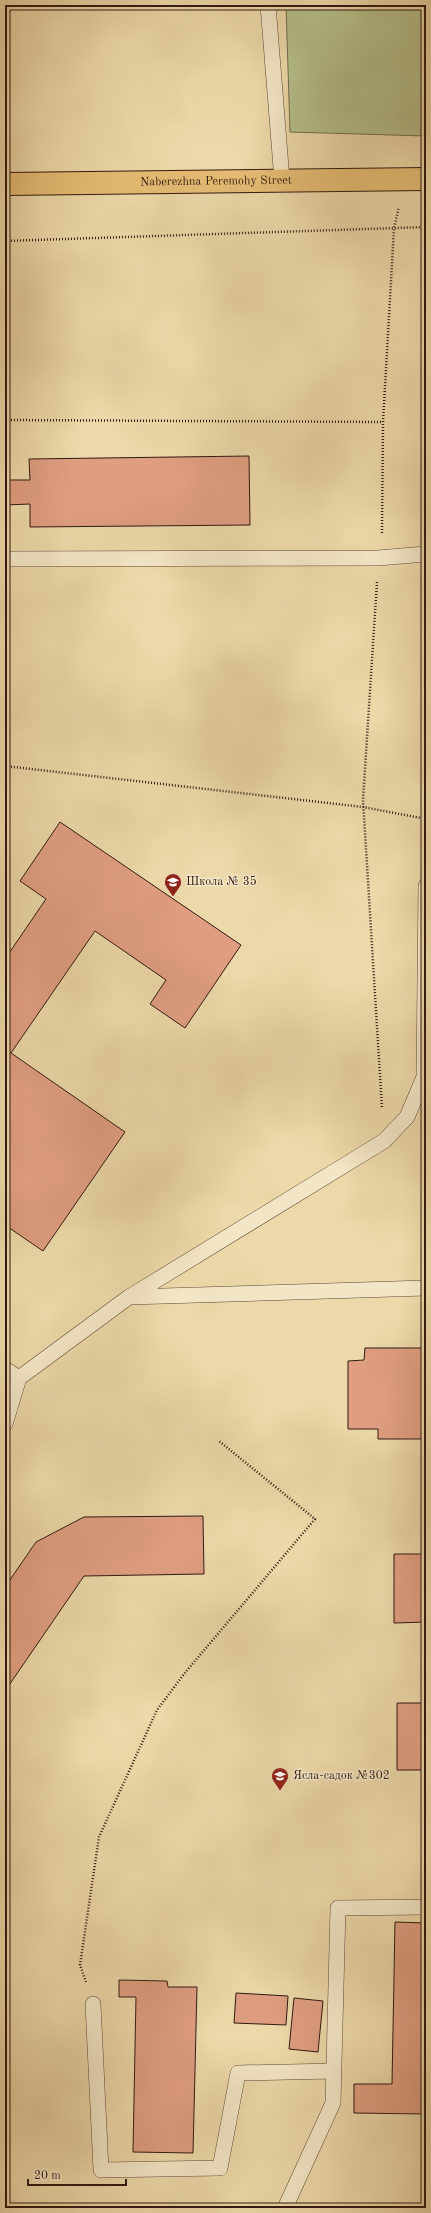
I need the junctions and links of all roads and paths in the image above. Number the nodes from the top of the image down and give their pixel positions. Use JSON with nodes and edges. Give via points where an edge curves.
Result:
{"nodes":[{"id":1,"x":268,"y":5,"type":"edge"},
{"id":2,"x":415,"y":179,"type":"edge"},
{"id":3,"x":282,"y":180,"type":"junction"},
{"id":4,"x":5,"y":184,"type":"edge"},
{"id":5,"x":426,"y":227,"type":"edge"},
{"id":6,"x":394,"y":228,"type":"junction"},
{"id":7,"x":5,"y":241,"type":"edge"},
{"id":8,"x":5,"y":420,"type":"edge"},
{"id":9,"x":383,"y":422,"type":"junction"},
{"id":10,"x":426,"y":554,"type":"edge"},
{"id":11,"x":378,"y":558,"type":"junction"},
{"id":12,"x":5,"y":559,"type":"edge"},
{"id":13,"x":5,"y":766,"type":"edge"},
{"id":14,"x":363,"y":807,"type":"junction"},
{"id":15,"x":426,"y":819,"type":"edge"},
{"id":16,"x":426,"y":886,"type":"edge"},
{"id":17,"x":384,"y":1141,"type":"junction"},
{"id":18,"x":426,"y":1288,"type":"edge"},
{"id":19,"x":129,"y":1297,"type":"junction"},
{"id":20,"x":5,"y":1369,"type":"edge"},
{"id":21,"x":19,"y":1378,"type":"junction"},
{"id":22,"x":5,"y":1424,"type":"edge"},
{"id":23,"x":218,"y":1441,"type":"dead end"},
{"id":24,"x":426,"y":1907,"type":"edge"},
{"id":25,"x":93,"y":2004,"type":"joint"},
{"id":26,"x":334,"y":2071,"type":"junction"},
{"id":27,"x":285,"y":2208,"type":"edge"}],
"edges":[{"from":1,"to":3,"type":"lane"},
{"from":2,"to":3,"type":"main road","name":"Naberezhna Peremohy Street"},
{"from":2,"to":6,"type":"path"},
{"from":3,"to":4,"type":"main road","name":"Naberezhna Peremohy Street"},
{"from":5,"to":6,"type":"path"},
{"from":6,"to":7,"type":"path"},
{"from":6,"to":9,"type":"path"},
{"from":8,"to":9,"type":"path"},
{"from":9,"to":11,"type":"path","via":[[382,543]]},
{"from":10,"to":11,"type":"lane"},
{"from":11,"to":12,"type":"lane"},
{"from":11,"to":14,"type":"path"},
{"from":13,"to":14,"type":"path"},
{"from":14,"to":15,"type":"path"},
{"from":14,"to":17,"type":"path"},
{"from":16,"to":17,"type":"lane","via":[[424,1078],[406,1117]]},
{"from":17,"to":19,"type":"lane"},
{"from":18,"to":19,"type":"lane"},
{"from":19,"to":21,"type":"lane"},
{"from":20,"to":21,"type":"lane"},
{"from":21,"to":22,"type":"lane"},
{"from":23,"to":25,"type":"path","via":[[316,1519],[184,1674],[157,1710],[150,1724],[99,1838],[80,1965]]},
{"from":24,"to":26,"type":"lane","via":[[338,1908]]},
{"from":25,"to":26,"type":"lane","via":[[101,2170],[220,2168],[238,2073]]},
{"from":26,"to":27,"type":"lane","via":[[334,2103]]}]}
